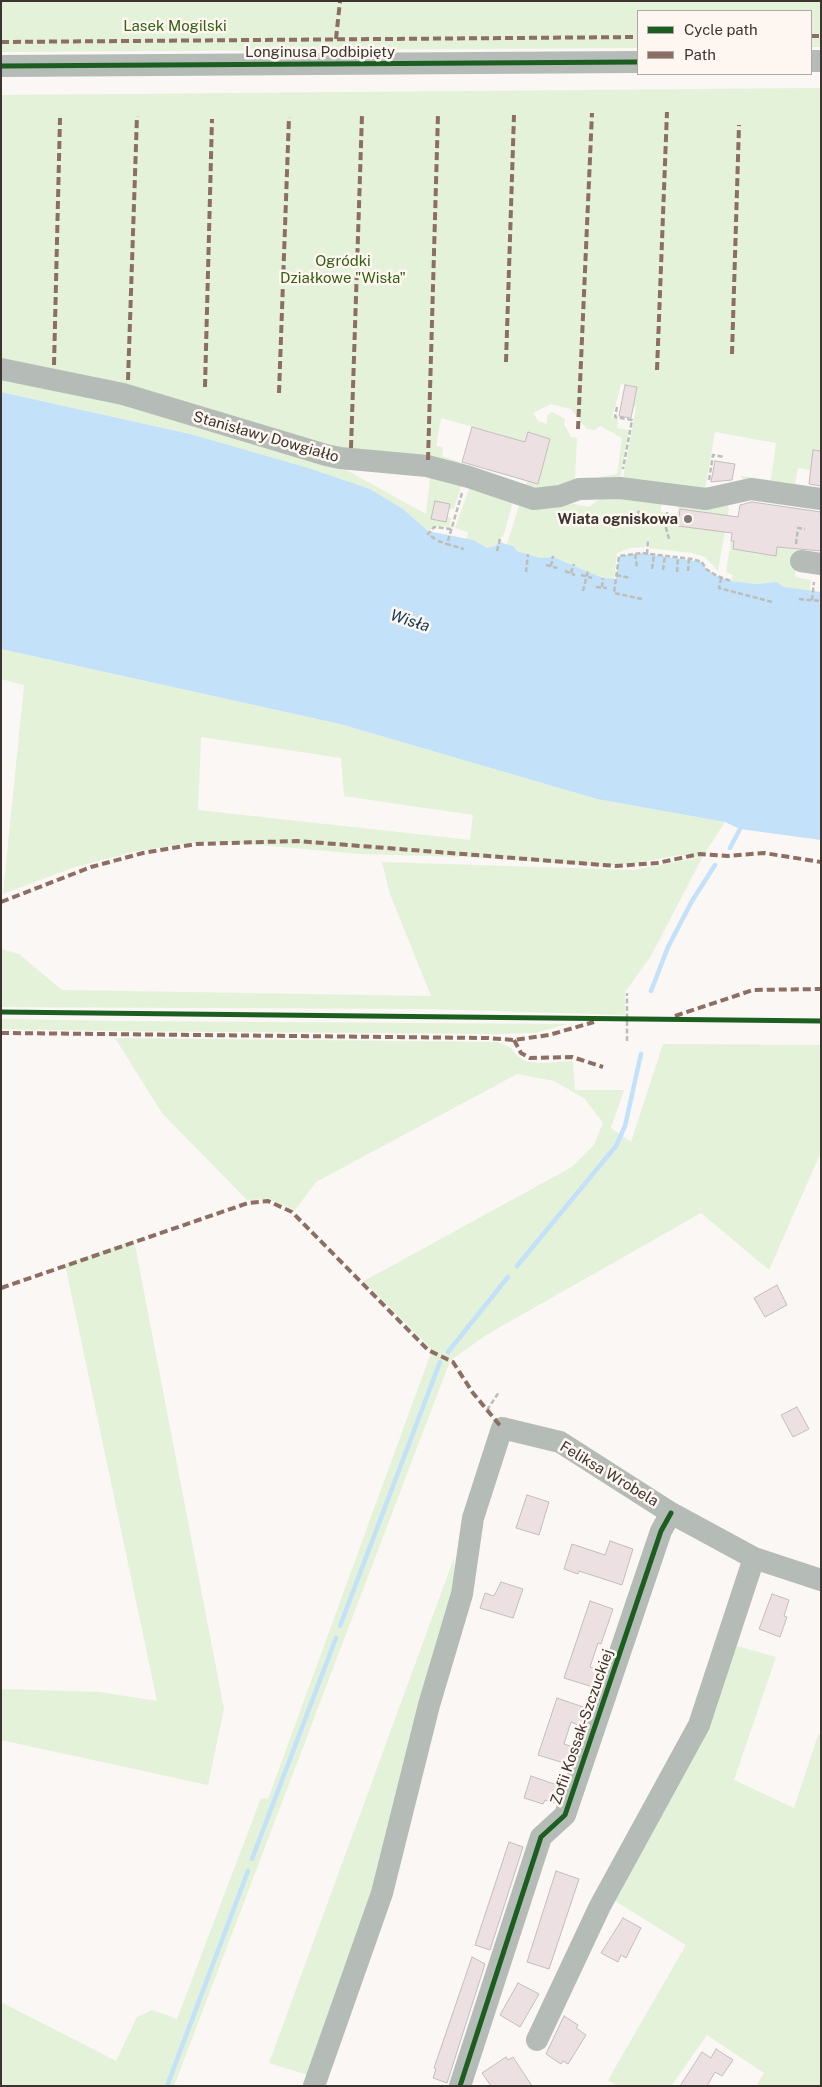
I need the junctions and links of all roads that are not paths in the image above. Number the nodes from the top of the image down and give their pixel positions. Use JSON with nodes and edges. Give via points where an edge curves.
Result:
{"nodes":[{"id":1,"x":637,"y":62,"type":"edge"},
{"id":2,"x":1,"y":66,"type":"edge"},
{"id":3,"x":1,"y":369,"type":"edge"},
{"id":4,"x":821,"y":499,"type":"edge"},
{"id":5,"x":672,"y":1512,"type":"junction"},
{"id":6,"x":754,"y":1558,"type":"junction"},
{"id":7,"x":821,"y":1580,"type":"edge"},
{"id":8,"x":538,"y":2040,"type":"dead end"},
{"id":9,"x":314,"y":2086,"type":"edge"},
{"id":10,"x":460,"y":2086,"type":"edge"}],
"edges":[{"from":1,"to":2,"type":"street","name":"Longinusa Podbipięty"},
{"from":3,"to":4,"type":"street","name":"Stanisławy Dowgiałło","via":[[124,394],[340,458],[427,466],[534,499],[560,496],[578,489],[620,488],[706,499],[751,489]]},
{"from":5,"to":6,"type":"street","name":"Feliksa Wrobela"},
{"from":5,"to":9,"type":"street","name":"Feliksa Wrobela","via":[[560,1442],[502,1428],[472,1518],[462,1594],[428,1705],[382,1893]]},
{"from":5,"to":10,"type":"street","name":"Zofii Kossak-Szczuckiej","via":[[661,1531],[565,1815],[541,1837]]},
{"from":6,"to":7,"type":"street","name":"Feliksa Wrobela"},
{"from":6,"to":8,"type":"street","via":[[699,1726],[600,1906]]}]}
